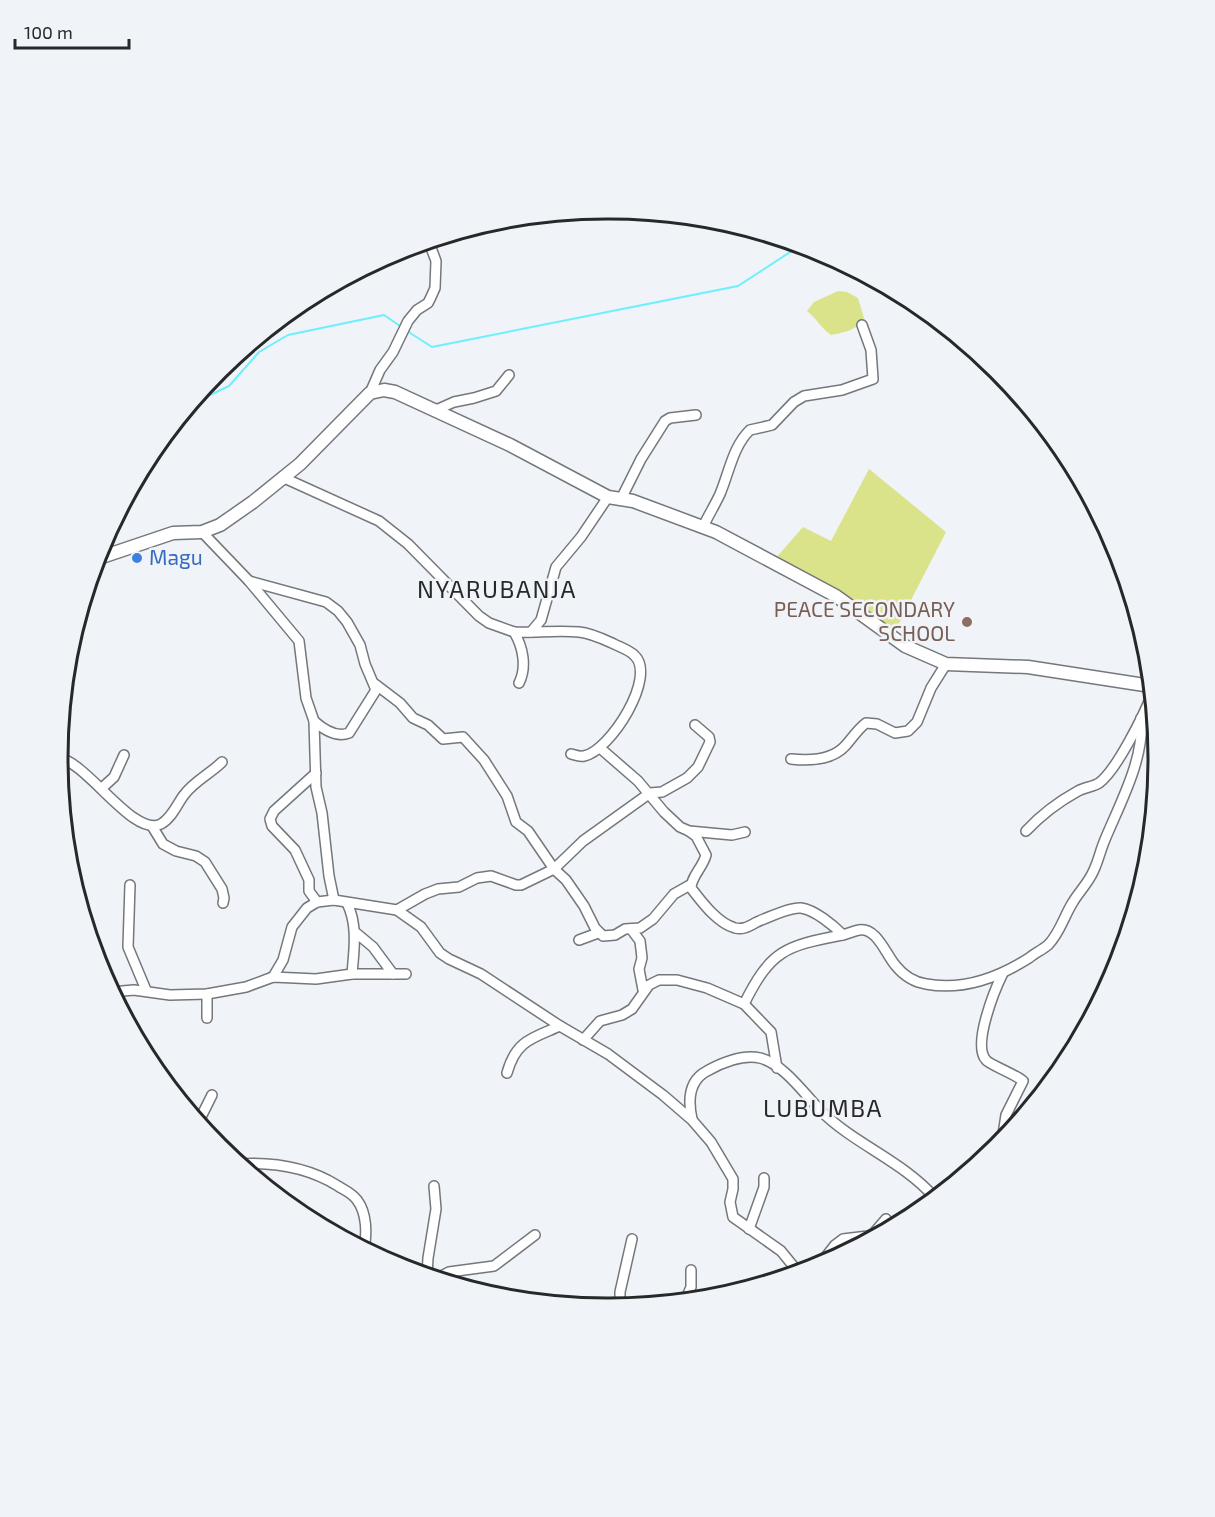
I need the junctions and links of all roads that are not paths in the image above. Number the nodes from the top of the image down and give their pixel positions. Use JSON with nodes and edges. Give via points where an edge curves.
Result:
{"nodes":[{"id":1,"x":431,"y":248,"type":"edge"},
{"id":2,"x":862,"y":325,"type":"dead end"},
{"id":3,"x":509,"y":375,"type":"dead end"},
{"id":4,"x":370,"y":393,"type":"junction"},
{"id":5,"x":436,"y":410,"type":"junction"},
{"id":6,"x":696,"y":416,"type":"dead end"},
{"id":7,"x":282,"y":477,"type":"junction"},
{"id":8,"x":608,"y":497,"type":"junction"},
{"id":9,"x":621,"y":499,"type":"junction"},
{"id":10,"x":703,"y":527,"type":"junction"},
{"id":11,"x":202,"y":532,"type":"junction"},
{"id":12,"x":108,"y":555,"type":"edge"},
{"id":13,"x":249,"y":581,"type":"junction"},
{"id":14,"x":513,"y":632,"type":"junction"},
{"id":15,"x":531,"y":632,"type":"junction"},
{"id":16,"x":946,"y":664,"type":"junction"},
{"id":17,"x":519,"y":683,"type":"dead end"},
{"id":18,"x":375,"y":684,"type":"junction"},
{"id":19,"x":1142,"y":685,"type":"edge"},
{"id":20,"x":1145,"y":710,"type":"edge"},
{"id":21,"x":1141,"y":718,"type":"junction"},
{"id":22,"x":314,"y":720,"type":"junction"},
{"id":23,"x":695,"y":725,"type":"dead end"},
{"id":24,"x":600,"y":748,"type":"junction"},
{"id":25,"x":571,"y":754,"type":"dead end"},
{"id":26,"x":124,"y":755,"type":"dead end"},
{"id":27,"x":791,"y":759,"type":"dead end"},
{"id":28,"x":222,"y":762,"type":"dead end"},
{"id":29,"x":68,"y":763,"type":"edge"},
{"id":30,"x":316,"y":773,"type":"junction"},
{"id":31,"x":102,"y":788,"type":"junction"},
{"id":32,"x":650,"y":793,"type":"junction"},
{"id":33,"x":152,"y":826,"type":"junction"},
{"id":34,"x":689,"y":831,"type":"junction"},
{"id":35,"x":1026,"y":831,"type":"dead end"},
{"id":36,"x":746,"y":832,"type":"dead end"},
{"id":37,"x":554,"y":869,"type":"junction"},
{"id":38,"x":130,"y":885,"type":"dead end"},
{"id":39,"x":690,"y":885,"type":"junction"},
{"id":40,"x":334,"y":900,"type":"junction"},
{"id":41,"x":316,"y":902,"type":"junction"},
{"id":42,"x":223,"y":903,"type":"dead end"},
{"id":43,"x":347,"y":903,"type":"junction"},
{"id":44,"x":398,"y":910,"type":"junction"},
{"id":45,"x":632,"y":929,"type":"junction"},
{"id":46,"x":355,"y":932,"type":"junction"},
{"id":47,"x":598,"y":933,"type":"junction"},
{"id":48,"x":843,"y":935,"type":"junction"},
{"id":49,"x":579,"y":940,"type":"dead end"},
{"id":50,"x":1003,"y":973,"type":"junction"},
{"id":51,"x":352,"y":974,"type":"junction"},
{"id":52,"x":393,"y":974,"type":"junction"},
{"id":53,"x":406,"y":974,"type":"dead end"},
{"id":54,"x":273,"y":977,"type":"junction"},
{"id":55,"x":146,"y":990,"type":"junction"},
{"id":56,"x":644,"y":990,"type":"junction"},
{"id":57,"x":121,"y":991,"type":"edge"},
{"id":58,"x":207,"y":994,"type":"junction"},
{"id":59,"x":744,"y":1004,"type":"junction"},
{"id":60,"x":207,"y":1018,"type":"dead end"},
{"id":61,"x":560,"y":1026,"type":"junction"},
{"id":62,"x":583,"y":1040,"type":"junction"},
{"id":63,"x":777,"y":1068,"type":"junction"},
{"id":64,"x":507,"y":1073,"type":"dead end"},
{"id":65,"x":212,"y":1095,"type":"dead end"},
{"id":66,"x":202,"y":1115,"type":"edge"},
{"id":67,"x":692,"y":1120,"type":"junction"},
{"id":68,"x":1005,"y":1124,"type":"edge"},
{"id":69,"x":252,"y":1164,"type":"edge"},
{"id":70,"x":764,"y":1178,"type":"dead end"},
{"id":71,"x":434,"y":1186,"type":"dead end"},
{"id":72,"x":929,"y":1192,"type":"edge"},
{"id":73,"x":886,"y":1219,"type":"dead end"},
{"id":74,"x":882,"y":1223,"type":"edge"},
{"id":75,"x":749,"y":1229,"type":"junction"},
{"id":76,"x":535,"y":1235,"type":"dead end"},
{"id":77,"x":857,"y":1237,"type":"edge"},
{"id":78,"x":632,"y":1239,"type":"dead end"},
{"id":79,"x":365,"y":1241,"type":"edge"},
{"id":80,"x":832,"y":1249,"type":"edge"},
{"id":81,"x":793,"y":1265,"type":"edge"},
{"id":82,"x":427,"y":1267,"type":"edge"},
{"id":83,"x":691,"y":1270,"type":"dead end"},
{"id":84,"x":446,"y":1274,"type":"edge"},
{"id":85,"x":690,"y":1292,"type":"edge"},
{"id":86,"x":620,"y":1298,"type":"edge"}],
"edges":[{"from":1,"to":4,"type":"street","via":[[436,261],[435,288],[428,303],[408,321]]},
{"from":2,"to":10,"type":"street","via":[[871,350],[873,379],[842,390],[804,396],[772,425],[750,430]]},
{"from":3,"to":5,"type":"street","via":[[496,391]]},
{"from":4,"to":5,"type":"street","via":[[395,392]]},
{"from":4,"to":7,"type":"street","via":[[300,464]]},
{"from":5,"to":8,"type":"street"},
{"from":6,"to":9,"type":"street","via":[[665,421]]},
{"from":7,"to":11,"type":"street","via":[[229,520]]},
{"from":7,"to":14,"type":"street","via":[[379,521],[408,544],[479,616]]},
{"from":8,"to":9,"type":"street"},
{"from":8,"to":15,"type":"street","via":[[556,567],[541,620]]},
{"from":9,"to":10,"type":"street"},
{"from":10,"to":16,"type":"street","via":[[836,596],[905,646]]},
{"from":11,"to":12,"type":"street","via":[[173,534]]},
{"from":11,"to":13,"type":"street"},
{"from":13,"to":18,"type":"street","via":[[314,597],[338,611],[354,633]]},
{"from":13,"to":22,"type":"street","via":[[299,641],[306,698]]},
{"from":14,"to":15,"type":"street"},
{"from":14,"to":17,"type":"street","via":[[523,656]]},
{"from":15,"to":24,"type":"street","via":[[580,632],[599,637],[629,651],[640,663],[641,683],[619,725]]},
{"from":16,"to":19,"type":"street","via":[[1028,667]]},
{"from":16,"to":27,"type":"street","via":[[917,722],[908,731],[895,733],[866,723],[841,750],[810,761]]},
{"from":18,"to":22,"type":"street","via":[[374,694],[349,733],[326,730]]},
{"from":18,"to":37,"type":"street","via":[[443,739],[465,738],[507,796],[516,822],[528,831]]},
{"from":20,"to":21,"type":"street"},
{"from":21,"to":35,"type":"street","via":[[1101,782],[1045,812]]},
{"from":21,"to":50,"type":"street","via":[[1137,757],[1092,874],[1047,946]]},
{"from":22,"to":30,"type":"street"},
{"from":23,"to":32,"type":"street","via":[[710,742],[698,767],[674,787]]},
{"from":24,"to":25,"type":"street","via":[[585,756]]},
{"from":24,"to":32,"type":"street"},
{"from":26,"to":31,"type":"street","via":[[114,777]]},
{"from":28,"to":33,"type":"street","via":[[192,785],[170,817]]},
{"from":29,"to":31,"type":"street"},
{"from":30,"to":40,"type":"street"},
{"from":30,"to":41,"type":"street","via":[[274,811],[270,823],[295,850]]},
{"from":31,"to":33,"type":"street","via":[[132,817]]},
{"from":32,"to":34,"type":"street","via":[[672,820]]},
{"from":32,"to":37,"type":"street","via":[[583,840]]},
{"from":33,"to":42,"type":"street","via":[[163,844],[205,862],[222,889]]},
{"from":34,"to":36,"type":"street","via":[[732,836]]},
{"from":34,"to":39,"type":"street","via":[[706,855]]},
{"from":37,"to":44,"type":"street","via":[[521,885],[491,876],[477,878],[459,887],[425,894]]},
{"from":37,"to":47,"type":"street","via":[[584,906]]},
{"from":38,"to":55,"type":"street","via":[[128,947]]},
{"from":39,"to":45,"type":"street","via":[[674,894],[646,924]]},
{"from":39,"to":48,"type":"street","via":[[712,913],[729,926],[748,927],[802,908]]},
{"from":40,"to":41,"type":"street"},
{"from":40,"to":43,"type":"street"},
{"from":41,"to":54,"type":"street","via":[[292,927],[283,960]]},
{"from":43,"to":44,"type":"street"},
{"from":43,"to":46,"type":"street"},
{"from":44,"to":61,"type":"street","via":[[421,927],[440,953],[482,974]]},
{"from":45,"to":47,"type":"street","via":[[606,937]]},
{"from":45,"to":56,"type":"street","via":[[640,941],[639,969]]},
{"from":46,"to":51,"type":"street"},
{"from":46,"to":52,"type":"street"},
{"from":47,"to":49,"type":"street"},
{"from":48,"to":50,"type":"street","via":[[860,930],[872,933],[896,967],[925,984],[956,986]]},
{"from":48,"to":59,"type":"street","via":[[785,950],[768,964]]},
{"from":50,"to":68,"type":"street","via":[[992,995],[982,1037],[987,1061],[1023,1081]]},
{"from":51,"to":52,"type":"street"},
{"from":51,"to":54,"type":"street","via":[[316,979]]},
{"from":52,"to":53,"type":"street"},
{"from":54,"to":58,"type":"street"},
{"from":55,"to":57,"type":"street"},
{"from":55,"to":58,"type":"street","via":[[170,995]]},
{"from":56,"to":59,"type":"street","via":[[659,980],[677,980]]},
{"from":56,"to":62,"type":"street","via":[[632,1009],[600,1021]]},
{"from":58,"to":60,"type":"street"},
{"from":59,"to":63,"type":"street","via":[[771,1032]]},
{"from":61,"to":62,"type":"street"},
{"from":61,"to":64,"type":"street","via":[[521,1045]]},
{"from":62,"to":67,"type":"street","via":[[623,1065]]},
{"from":63,"to":67,"type":"street","via":[[759,1058],[745,1058],[704,1073],[696,1079],[690,1097]]},
{"from":63,"to":72,"type":"street","via":[[823,1112]]},
{"from":65,"to":66,"type":"street"},
{"from":67,"to":75,"type":"street","via":[[729,1170],[733,1179],[730,1210]]},
{"from":69,"to":79,"type":"street","via":[[311,1173],[353,1195],[364,1216]]},
{"from":70,"to":75,"type":"street"},
{"from":71,"to":82,"type":"street","via":[[436,1209]]},
{"from":73,"to":74,"type":"street"},
{"from":75,"to":81,"type":"street","via":[[781,1251]]},
{"from":76,"to":84,"type":"street","via":[[494,1266]]},
{"from":77,"to":80,"type":"street","via":[[843,1239]]},
{"from":78,"to":86,"type":"street"},
{"from":83,"to":85,"type":"street"}]}
